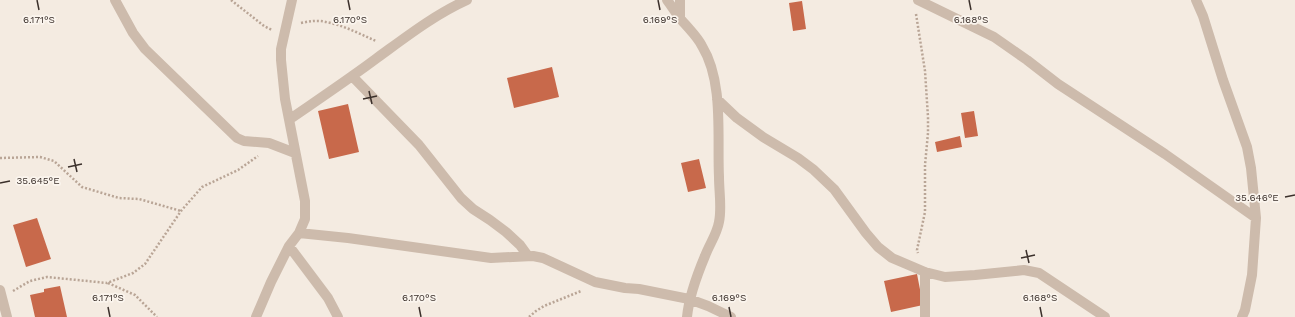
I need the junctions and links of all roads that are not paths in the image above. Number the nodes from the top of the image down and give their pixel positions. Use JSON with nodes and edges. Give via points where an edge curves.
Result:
{"nodes":[{"id":1,"x":115,"y":0,"type":"edge"},
{"id":2,"x":292,"y":0,"type":"edge"},
{"id":3,"x":467,"y":0,"type":"edge"},
{"id":4,"x":667,"y":0,"type":"edge"},
{"id":5,"x":680,"y":0,"type":"edge"},
{"id":6,"x":1196,"y":0,"type":"edge"},
{"id":7,"x":916,"y":3,"type":"edge"},
{"id":8,"x":680,"y":18,"type":"junction"},
{"id":9,"x":352,"y":76,"type":"junction"},
{"id":10,"x":717,"y":99,"type":"junction"},
{"id":11,"x":290,"y":119,"type":"junction"},
{"id":12,"x":295,"y":153,"type":"junction"},
{"id":13,"x":1256,"y":218,"type":"junction"},
{"id":14,"x":299,"y":233,"type":"junction"},
{"id":15,"x":289,"y":246,"type":"junction"},
{"id":16,"x":528,"y":256,"type":"junction"},
{"id":17,"x":925,"y":272,"type":"junction"},
{"id":18,"x":1,"y":295,"type":"edge"},
{"id":19,"x":689,"y":299,"type":"junction"},
{"id":20,"x":6,"y":317,"type":"edge"},
{"id":21,"x":256,"y":317,"type":"edge"},
{"id":22,"x":338,"y":317,"type":"edge"},
{"id":23,"x":687,"y":317,"type":"edge"},
{"id":24,"x":730,"y":317,"type":"edge"},
{"id":25,"x":925,"y":317,"type":"edge"},
{"id":26,"x":1105,"y":317,"type":"edge"},
{"id":27,"x":1242,"y":317,"type":"edge"}],
"edges":[{"from":1,"to":12,"type":"street","via":[[145,49],[237,138],[268,143]]},
{"from":2,"to":11,"type":"street","via":[[281,49],[284,92]]},
{"from":3,"to":9,"type":"street","via":[[430,19]]},
{"from":4,"to":8,"type":"street"},
{"from":5,"to":8,"type":"street"},
{"from":6,"to":13,"type":"street","via":[[1247,147]]},
{"from":7,"to":13,"type":"street","via":[[994,37],[1058,84]]},
{"from":8,"to":10,"type":"street","via":[[707,55]]},
{"from":9,"to":11,"type":"street"},
{"from":9,"to":16,"type":"street","via":[[420,145],[461,198],[506,232]]},
{"from":10,"to":17,"type":"street","via":[[737,118],[814,170],[834,189],[878,247],[892,258]]},
{"from":10,"to":19,"type":"street","via":[[719,223]]},
{"from":11,"to":12,"type":"street"},
{"from":12,"to":14,"type":"street","via":[[305,201],[305,219]]},
{"from":13,"to":27,"type":"street","via":[[1252,275]]},
{"from":14,"to":15,"type":"street"},
{"from":14,"to":16,"type":"street","via":[[491,258]]},
{"from":15,"to":21,"type":"street"},
{"from":15,"to":22,"type":"street","via":[[328,298]]},
{"from":16,"to":19,"type":"street","via":[[543,258],[595,282]]},
{"from":17,"to":25,"type":"street"},
{"from":17,"to":26,"type":"street","via":[[945,277],[1024,270],[1039,273]]},
{"from":18,"to":20,"type":"street"},
{"from":19,"to":23,"type":"street"},
{"from":19,"to":24,"type":"street"}]}
